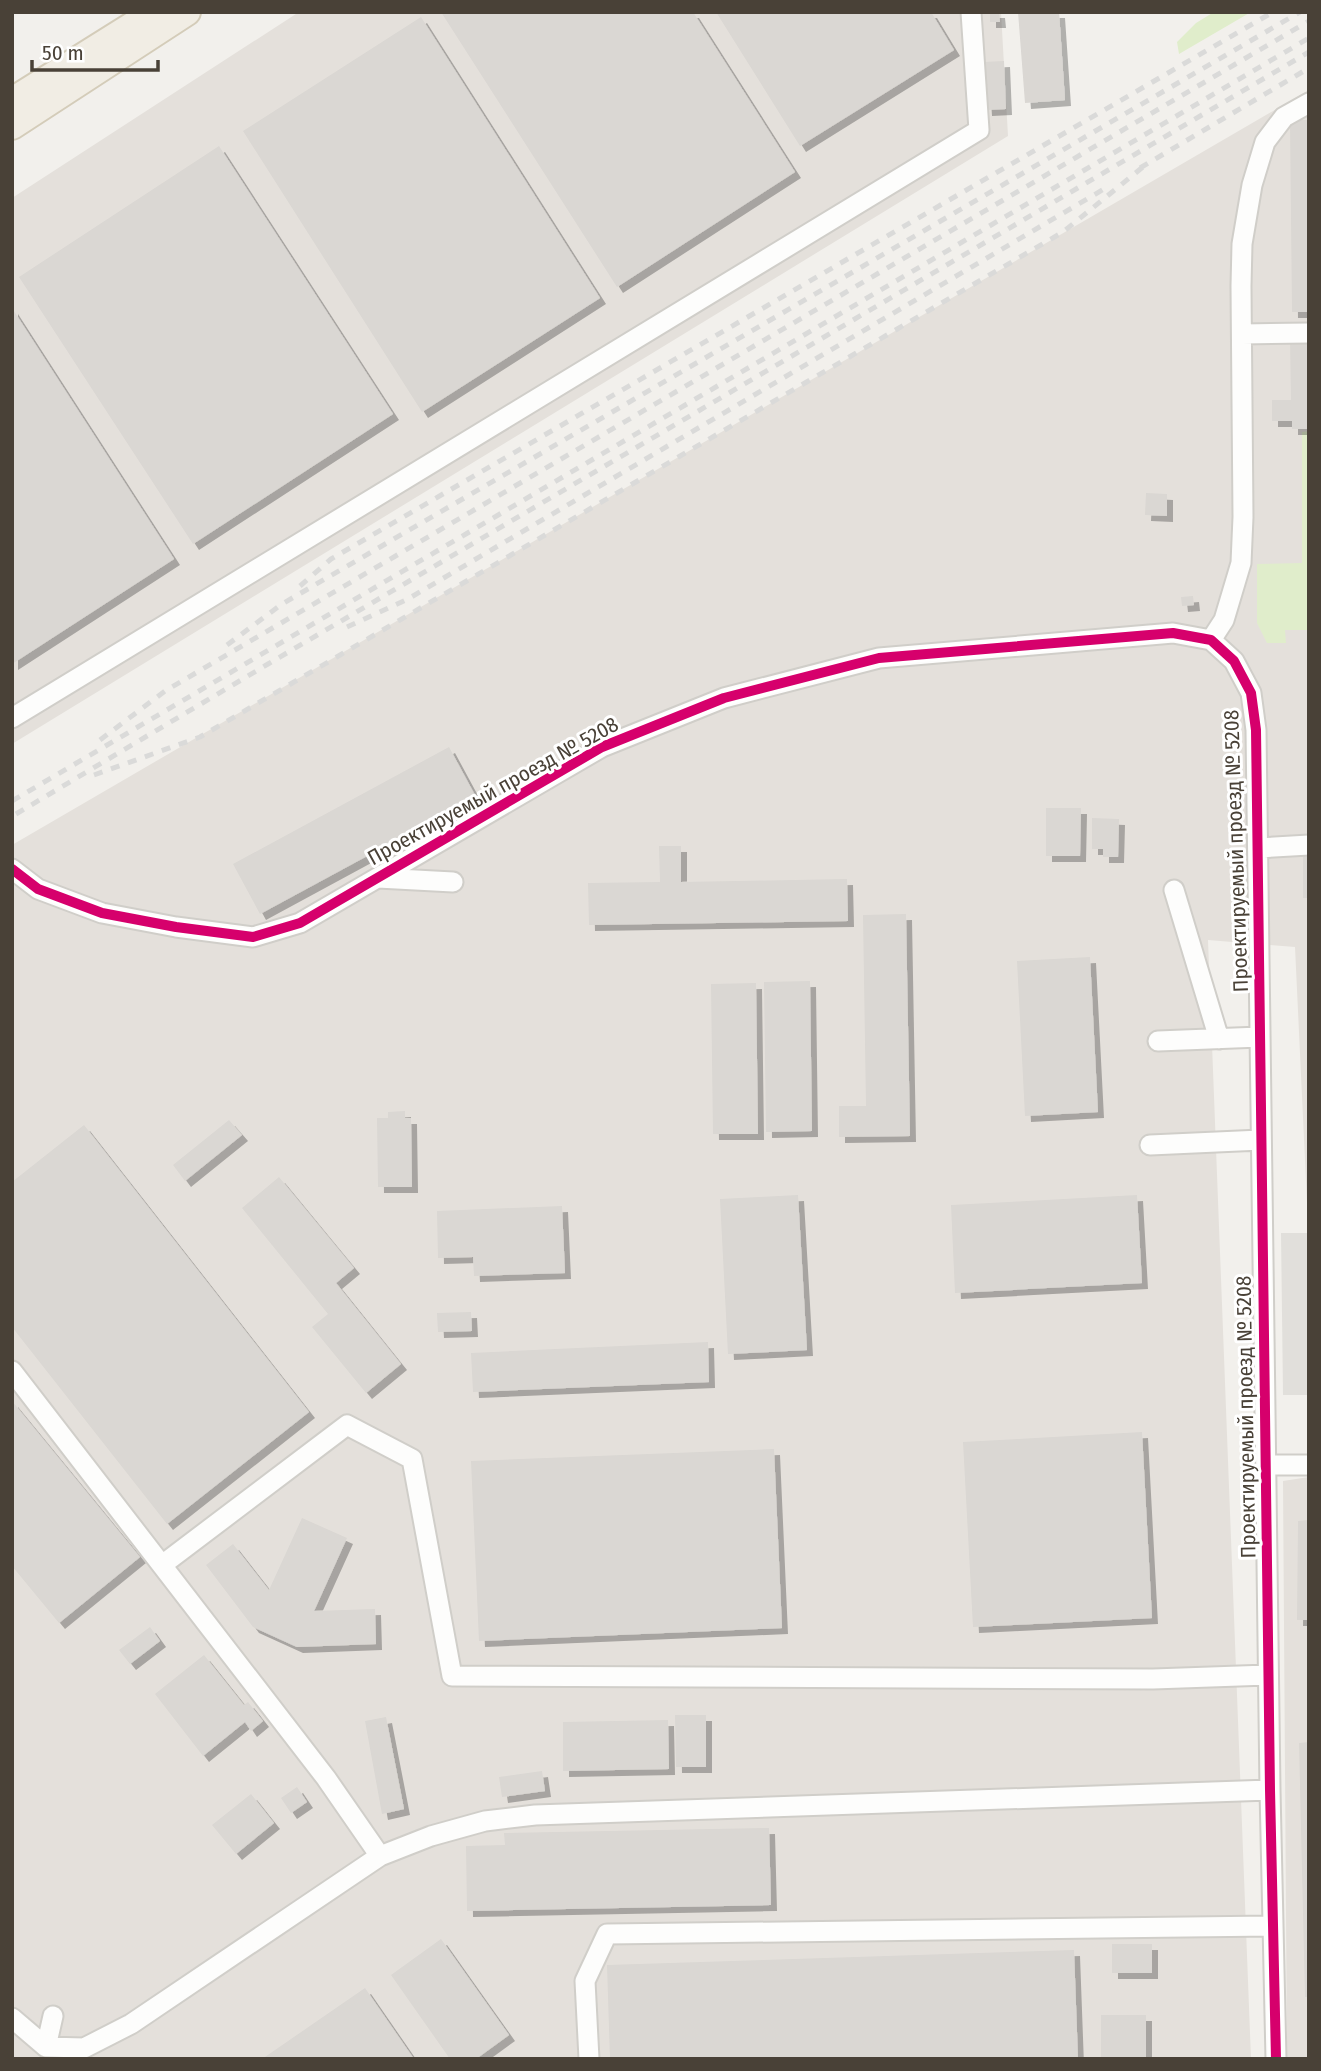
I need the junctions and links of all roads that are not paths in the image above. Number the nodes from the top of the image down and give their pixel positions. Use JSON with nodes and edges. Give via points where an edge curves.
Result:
{"nodes":[{"id":1,"x":154,"y":12,"type":"edge"},
{"id":2,"x":187,"y":12,"type":"edge"},
{"id":3,"x":971,"y":12,"type":"edge"},
{"id":4,"x":12,"y":101,"type":"edge"},
{"id":5,"x":1309,"y":103,"type":"edge"},
{"id":6,"x":12,"y":126,"type":"edge"},
{"id":7,"x":1309,"y":333,"type":"edge"},
{"id":8,"x":1242,"y":334,"type":"junction"},
{"id":9,"x":1211,"y":640,"type":"junction"},
{"id":10,"x":12,"y":718,"type":"edge"},
{"id":11,"x":1309,"y":845,"type":"edge"},
{"id":12,"x":1258,"y":848,"type":"junction"},
{"id":13,"x":12,"y":869,"type":"edge"},
{"id":14,"x":378,"y":878,"type":"junction"},
{"id":15,"x":453,"y":882,"type":"dead end"},
{"id":16,"x":1174,"y":890,"type":"dead end"},
{"id":17,"x":1260,"y":1037,"type":"junction"},
{"id":18,"x":1220,"y":1039,"type":"junction"},
{"id":19,"x":1158,"y":1041,"type":"dead end"},
{"id":20,"x":1261,"y":1140,"type":"junction"},
{"id":21,"x":1150,"y":1145,"type":"dead end"},
{"id":22,"x":12,"y":1371,"type":"edge"},
{"id":23,"x":1266,"y":1465,"type":"junction"},
{"id":24,"x":1309,"y":1465,"type":"edge"},
{"id":25,"x":162,"y":1565,"type":"junction"},
{"id":26,"x":1268,"y":1675,"type":"junction"},
{"id":27,"x":1270,"y":1790,"type":"junction"},
{"id":28,"x":380,"y":1856,"type":"junction"},
{"id":29,"x":1273,"y":1926,"type":"junction"},
{"id":30,"x":53,"y":2016,"type":"dead end"},
{"id":31,"x":12,"y":2018,"type":"edge"},
{"id":32,"x":57,"y":2051,"type":"edge"},
{"id":33,"x":589,"y":2059,"type":"edge"},
{"id":34,"x":1276,"y":2059,"type":"edge"}],
"edges":[{"from":1,"to":4,"type":"main road"},
{"from":2,"to":6,"type":"main road"},
{"from":3,"to":10,"type":"street","via":[[979,130]]},
{"from":5,"to":8,"type":"street","via":[[1284,117],[1265,142],[1252,185],[1242,244]]},
{"from":7,"to":8,"type":"street"},
{"from":8,"to":9,"type":"street","via":[[1241,563],[1224,620]]},
{"from":9,"to":12,"type":"street","name":"Проектируемый проезд № 5208","via":[[1234,661],[1251,693]]},
{"from":9,"to":14,"type":"street","name":"Проектируемый проезд № 5208","via":[[1173,633],[879,658],[724,698],[602,747]]},
{"from":11,"to":12,"type":"street"},
{"from":12,"to":17,"type":"street","name":"Проектируемый проезд № 5208"},
{"from":13,"to":14,"type":"street","name":"Проектируемый проезд № 5208","via":[[38,889],[102,913],[253,937],[300,923]]},
{"from":14,"to":15,"type":"street"},
{"from":16,"to":18,"type":"street"},
{"from":17,"to":18,"type":"street"},
{"from":17,"to":20,"type":"street","name":"Проектируемый проезд № 5208"},
{"from":18,"to":19,"type":"street"},
{"from":20,"to":21,"type":"street"},
{"from":20,"to":23,"type":"street","name":"Проектируемый проезд № 5208"},
{"from":22,"to":25,"type":"street"},
{"from":23,"to":24,"type":"street"},
{"from":23,"to":26,"type":"street","name":"Проектируемый проезд № 5208"},
{"from":25,"to":26,"type":"street","via":[[347,1425],[412,1460],[452,1676],[1153,1679]]},
{"from":25,"to":28,"type":"street","via":[[326,1778]]},
{"from":26,"to":27,"type":"street","name":"Проектируемый проезд № 5208"},
{"from":27,"to":28,"type":"street","via":[[535,1815],[472,1825]]},
{"from":27,"to":29,"type":"street","name":"Проектируемый проезд № 5208"},
{"from":28,"to":32,"type":"street","via":[[131,2024],[84,2048]]},
{"from":29,"to":33,"type":"street","via":[[607,1934],[584,1981]]},
{"from":29,"to":34,"type":"street","name":"Проектируемый проезд № 5208"},
{"from":30,"to":32,"type":"street"},
{"from":31,"to":32,"type":"street"}]}
